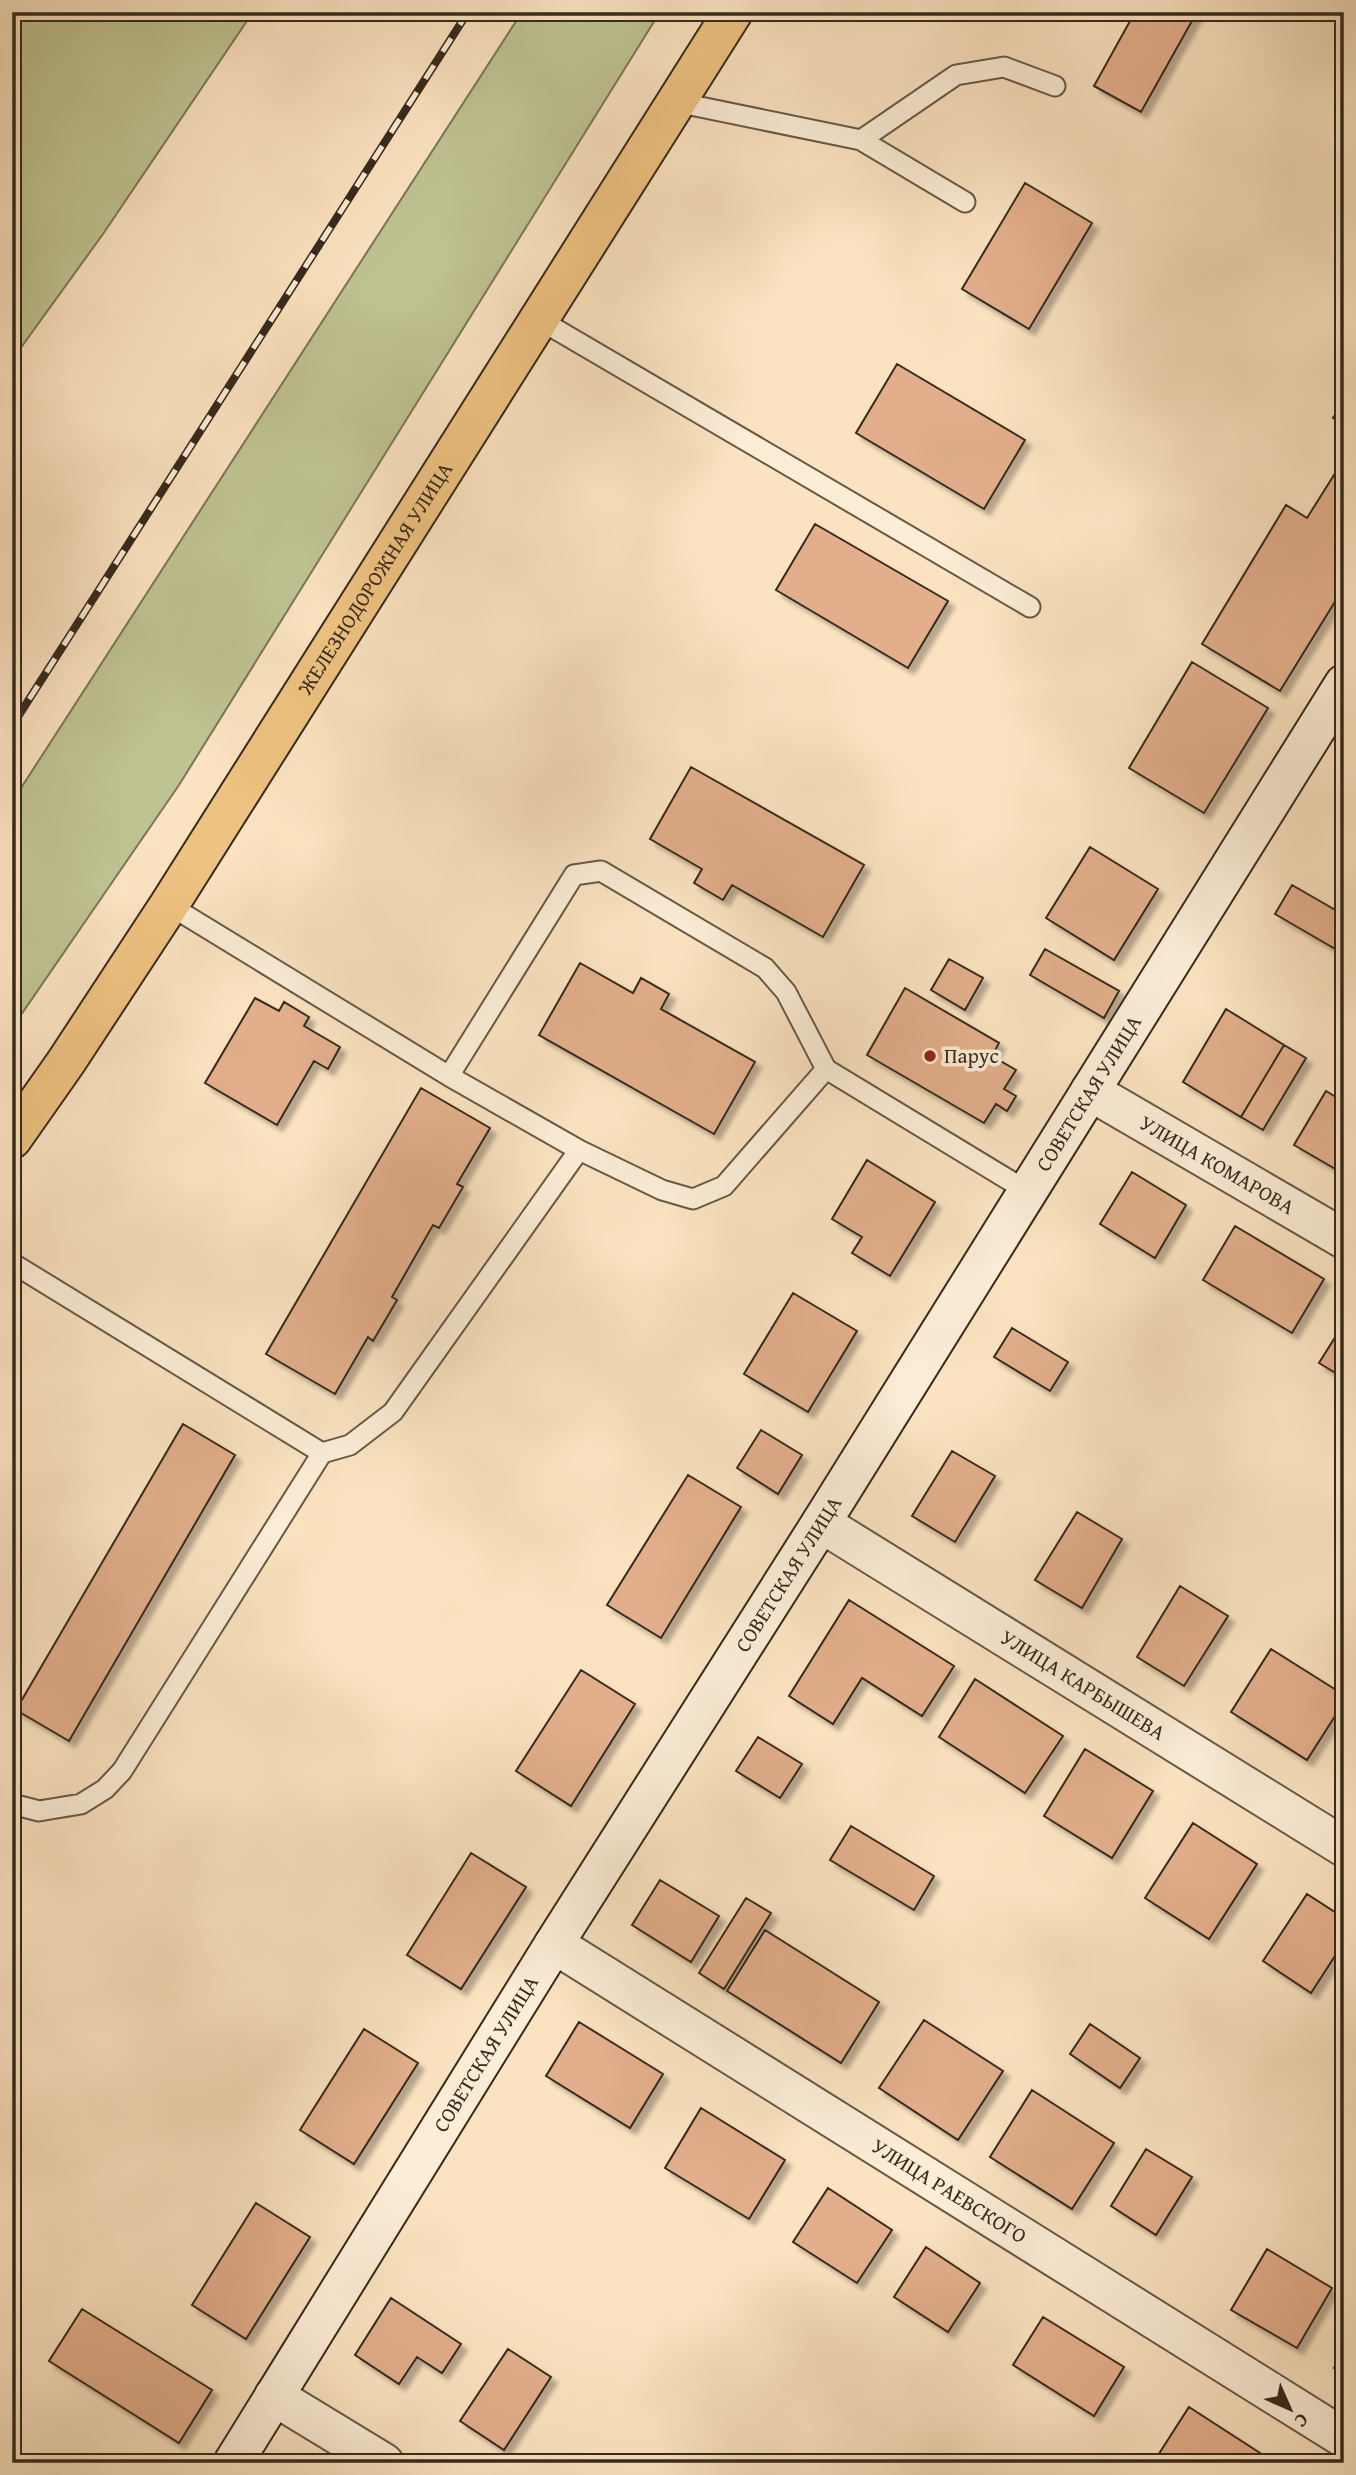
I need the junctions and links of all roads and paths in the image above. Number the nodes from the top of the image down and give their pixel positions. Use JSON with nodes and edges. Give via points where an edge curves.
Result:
{"nodes":[{"id":1,"x":733,"y":12,"type":"edge"},
{"id":2,"x":1055,"y":86,"type":"dead end"},
{"id":3,"x":677,"y":102,"type":"junction"},
{"id":4,"x":861,"y":140,"type":"junction"},
{"id":5,"x":965,"y":202,"type":"dead end"},
{"id":6,"x":540,"y":320,"type":"junction"},
{"id":7,"x":1030,"y":607,"type":"dead end"},
{"id":8,"x":1344,"y":684,"type":"edge"},
{"id":9,"x":169,"y":905,"type":"junction"},
{"id":10,"x":826,"y":1069,"type":"junction"},
{"id":11,"x":449,"y":1076,"type":"junction"},
{"id":12,"x":1090,"y":1091,"type":"junction"},
{"id":13,"x":12,"y":1139,"type":"edge"},
{"id":14,"x":579,"y":1150,"type":"junction"},
{"id":15,"x":1027,"y":1191,"type":"junction"},
{"id":16,"x":1344,"y":1240,"type":"edge"},
{"id":17,"x":12,"y":1263,"type":"edge"},
{"id":18,"x":322,"y":1453,"type":"junction"},
{"id":19,"x":821,"y":1522,"type":"junction"},
{"id":20,"x":12,"y":1804,"type":"edge"},
{"id":21,"x":1344,"y":1847,"type":"edge"},
{"id":22,"x":554,"y":1944,"type":"junction"},
{"id":23,"x":274,"y":2396,"type":"junction"},
{"id":24,"x":1344,"y":2438,"type":"edge"},
{"id":25,"x":233,"y":2463,"type":"edge"},
{"id":26,"x":384,"y":2463,"type":"edge"}],
"edges":[{"from":1,"to":3,"type":"main road","name":"ЖЕЛЕЗНОДОРОЖНАЯ УЛИЦА"},
{"from":2,"to":4,"type":"lane","via":[[1004,66],[956,75]]},
{"from":3,"to":4,"type":"lane"},
{"from":3,"to":6,"type":"main road","name":"ЖЕЛЕЗНОДОРОЖНАЯ УЛИЦА"},
{"from":4,"to":5,"type":"lane"},
{"from":6,"to":7,"type":"lane"},
{"from":6,"to":9,"type":"main road","name":"ЖЕЛЕЗНОДОРОЖНАЯ УЛИЦА"},
{"from":8,"to":12,"type":"street","name":"СОВЕТСКАЯ УЛИЦА"},
{"from":9,"to":11,"type":"lane"},
{"from":9,"to":13,"type":"main road","name":"ЖЕЛЕЗНОДОРОЖНАЯ УЛИЦА"},
{"from":10,"to":11,"type":"lane","via":[[786,992],[765,968],[601,871],[574,875]]},
{"from":10,"to":14,"type":"lane","via":[[724,1186],[693,1199],[662,1190]]},
{"from":10,"to":15,"type":"lane"},
{"from":11,"to":14,"type":"lane"},
{"from":12,"to":15,"type":"street","name":"СОВЕТСКАЯ УЛИЦА"},
{"from":12,"to":16,"type":"street","name":"УЛИЦА КОМАРОВА"},
{"from":14,"to":18,"type":"lane","via":[[393,1412],[351,1445]]},
{"from":15,"to":19,"type":"street","name":"СОВЕТСКАЯ УЛИЦА"},
{"from":17,"to":18,"type":"lane"},
{"from":18,"to":20,"type":"lane","via":[[122,1770],[105,1789],[81,1804],[39,1811]]},
{"from":19,"to":21,"type":"street","name":"УЛИЦА КАРБЫШЕВА"},
{"from":19,"to":22,"type":"street","name":"СОВЕТСКАЯ УЛИЦА"},
{"from":22,"to":23,"type":"street","name":"СОВЕТСКАЯ УЛИЦА"},
{"from":22,"to":24,"type":"street","name":"УЛИЦА РАЕВСКОГО"},
{"from":23,"to":25,"type":"street","name":"СОВЕТСКАЯ УЛИЦА"},
{"from":23,"to":26,"type":"street"}]}
